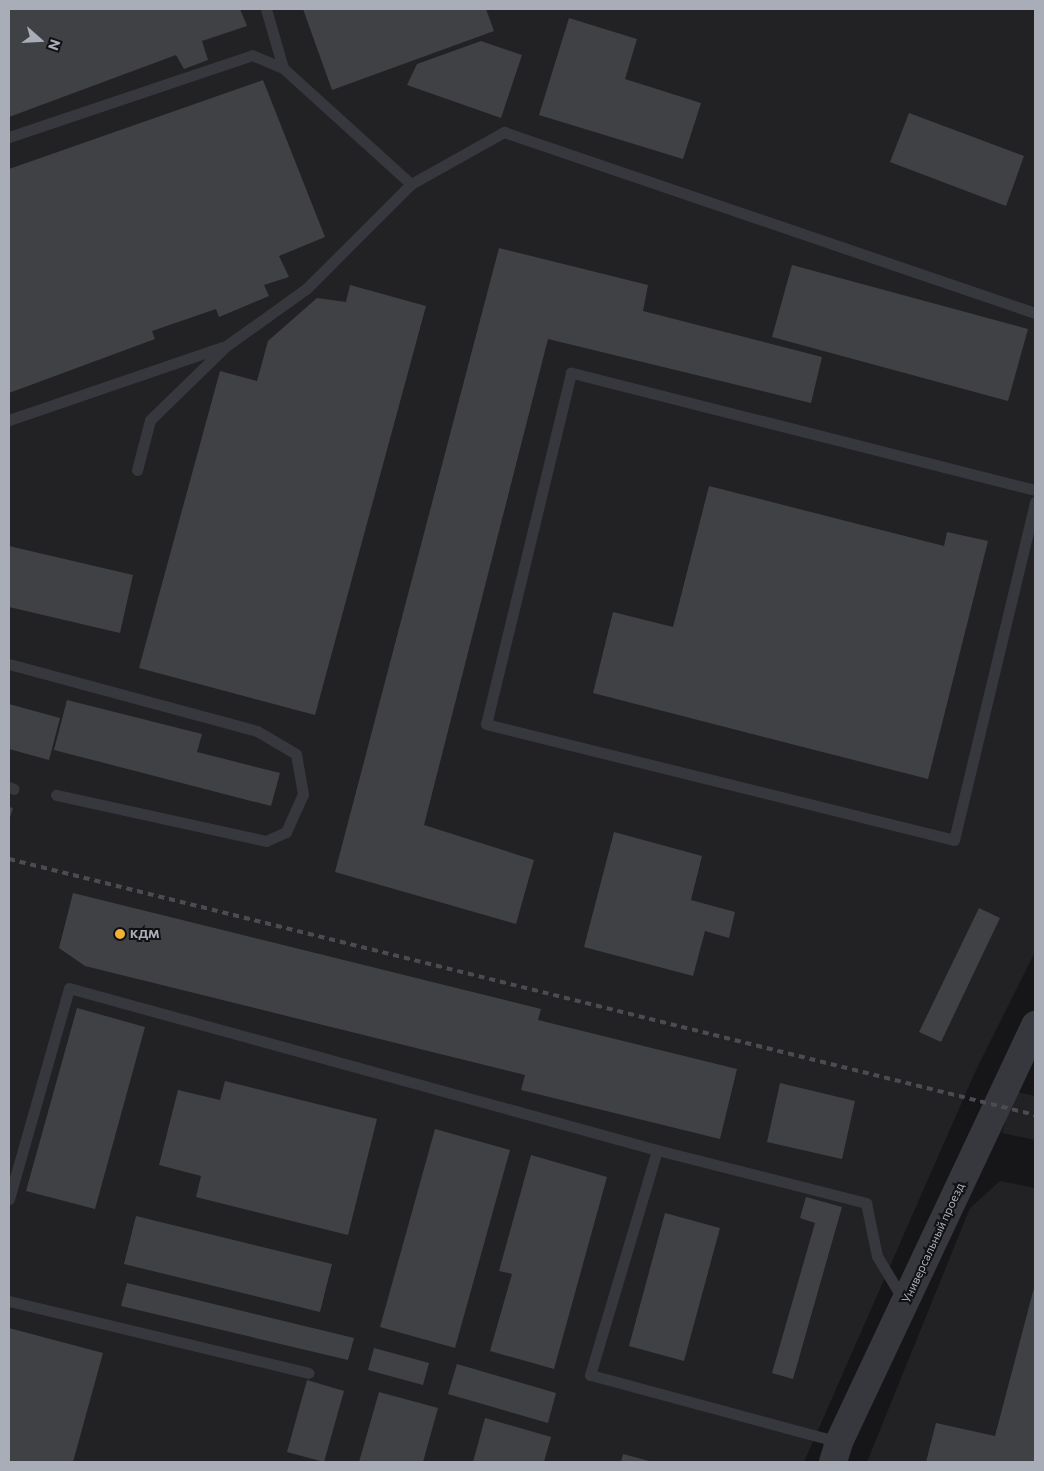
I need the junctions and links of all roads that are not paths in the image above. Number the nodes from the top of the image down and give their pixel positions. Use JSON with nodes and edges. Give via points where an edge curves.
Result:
{"nodes":[{"id":1,"x":266,"y":9,"type":"edge"},
{"id":2,"x":283,"y":68,"type":"junction"},
{"id":3,"x":9,"y":138,"type":"edge"},
{"id":4,"x":411,"y":184,"type":"junction"},
{"id":5,"x":1035,"y":313,"type":"edge"},
{"id":6,"x":226,"y":346,"type":"junction"},
{"id":7,"x":9,"y":420,"type":"edge"},
{"id":8,"x":137,"y":470,"type":"dead end"},
{"id":9,"x":1035,"y":490,"type":"edge"},
{"id":10,"x":1035,"y":502,"type":"edge"},
{"id":11,"x":9,"y":664,"type":"edge"},
{"id":12,"x":56,"y":795,"type":"dead end"},
{"id":13,"x":1035,"y":1025,"type":"edge"},
{"id":14,"x":657,"y":1150,"type":"junction"},
{"id":15,"x":9,"y":1199,"type":"edge"},
{"id":16,"x":9,"y":1301,"type":"edge"},
{"id":17,"x":905,"y":1302,"type":"junction"},
{"id":18,"x":308,"y":1373,"type":"dead end"},
{"id":19,"x":836,"y":1452,"type":"edge"}],
"edges":[{"from":1,"to":2,"type":"lane"},
{"from":2,"to":3,"type":"lane","via":[[252,55]]},
{"from":2,"to":4,"type":"lane"},
{"from":4,"to":5,"type":"lane","via":[[504,132]]},
{"from":4,"to":6,"type":"lane","via":[[306,289]]},
{"from":6,"to":7,"type":"lane"},
{"from":6,"to":8,"type":"lane","via":[[150,420]]},
{"from":9,"to":10,"type":"lane","via":[[571,373],[486,724],[954,840]]},
{"from":11,"to":12,"type":"lane","via":[[257,731],[296,754],[303,794],[286,832],[266,841]]},
{"from":13,"to":17,"type":"street","name":"Универсальный проезд"},
{"from":14,"to":15,"type":"lane","via":[[69,988]]},
{"from":14,"to":17,"type":"lane","via":[[866,1203],[877,1256]]},
{"from":14,"to":19,"type":"lane","via":[[590,1375]]},
{"from":16,"to":18,"type":"lane"},
{"from":17,"to":19,"type":"street","name":"Универсальный проезд"}]}
